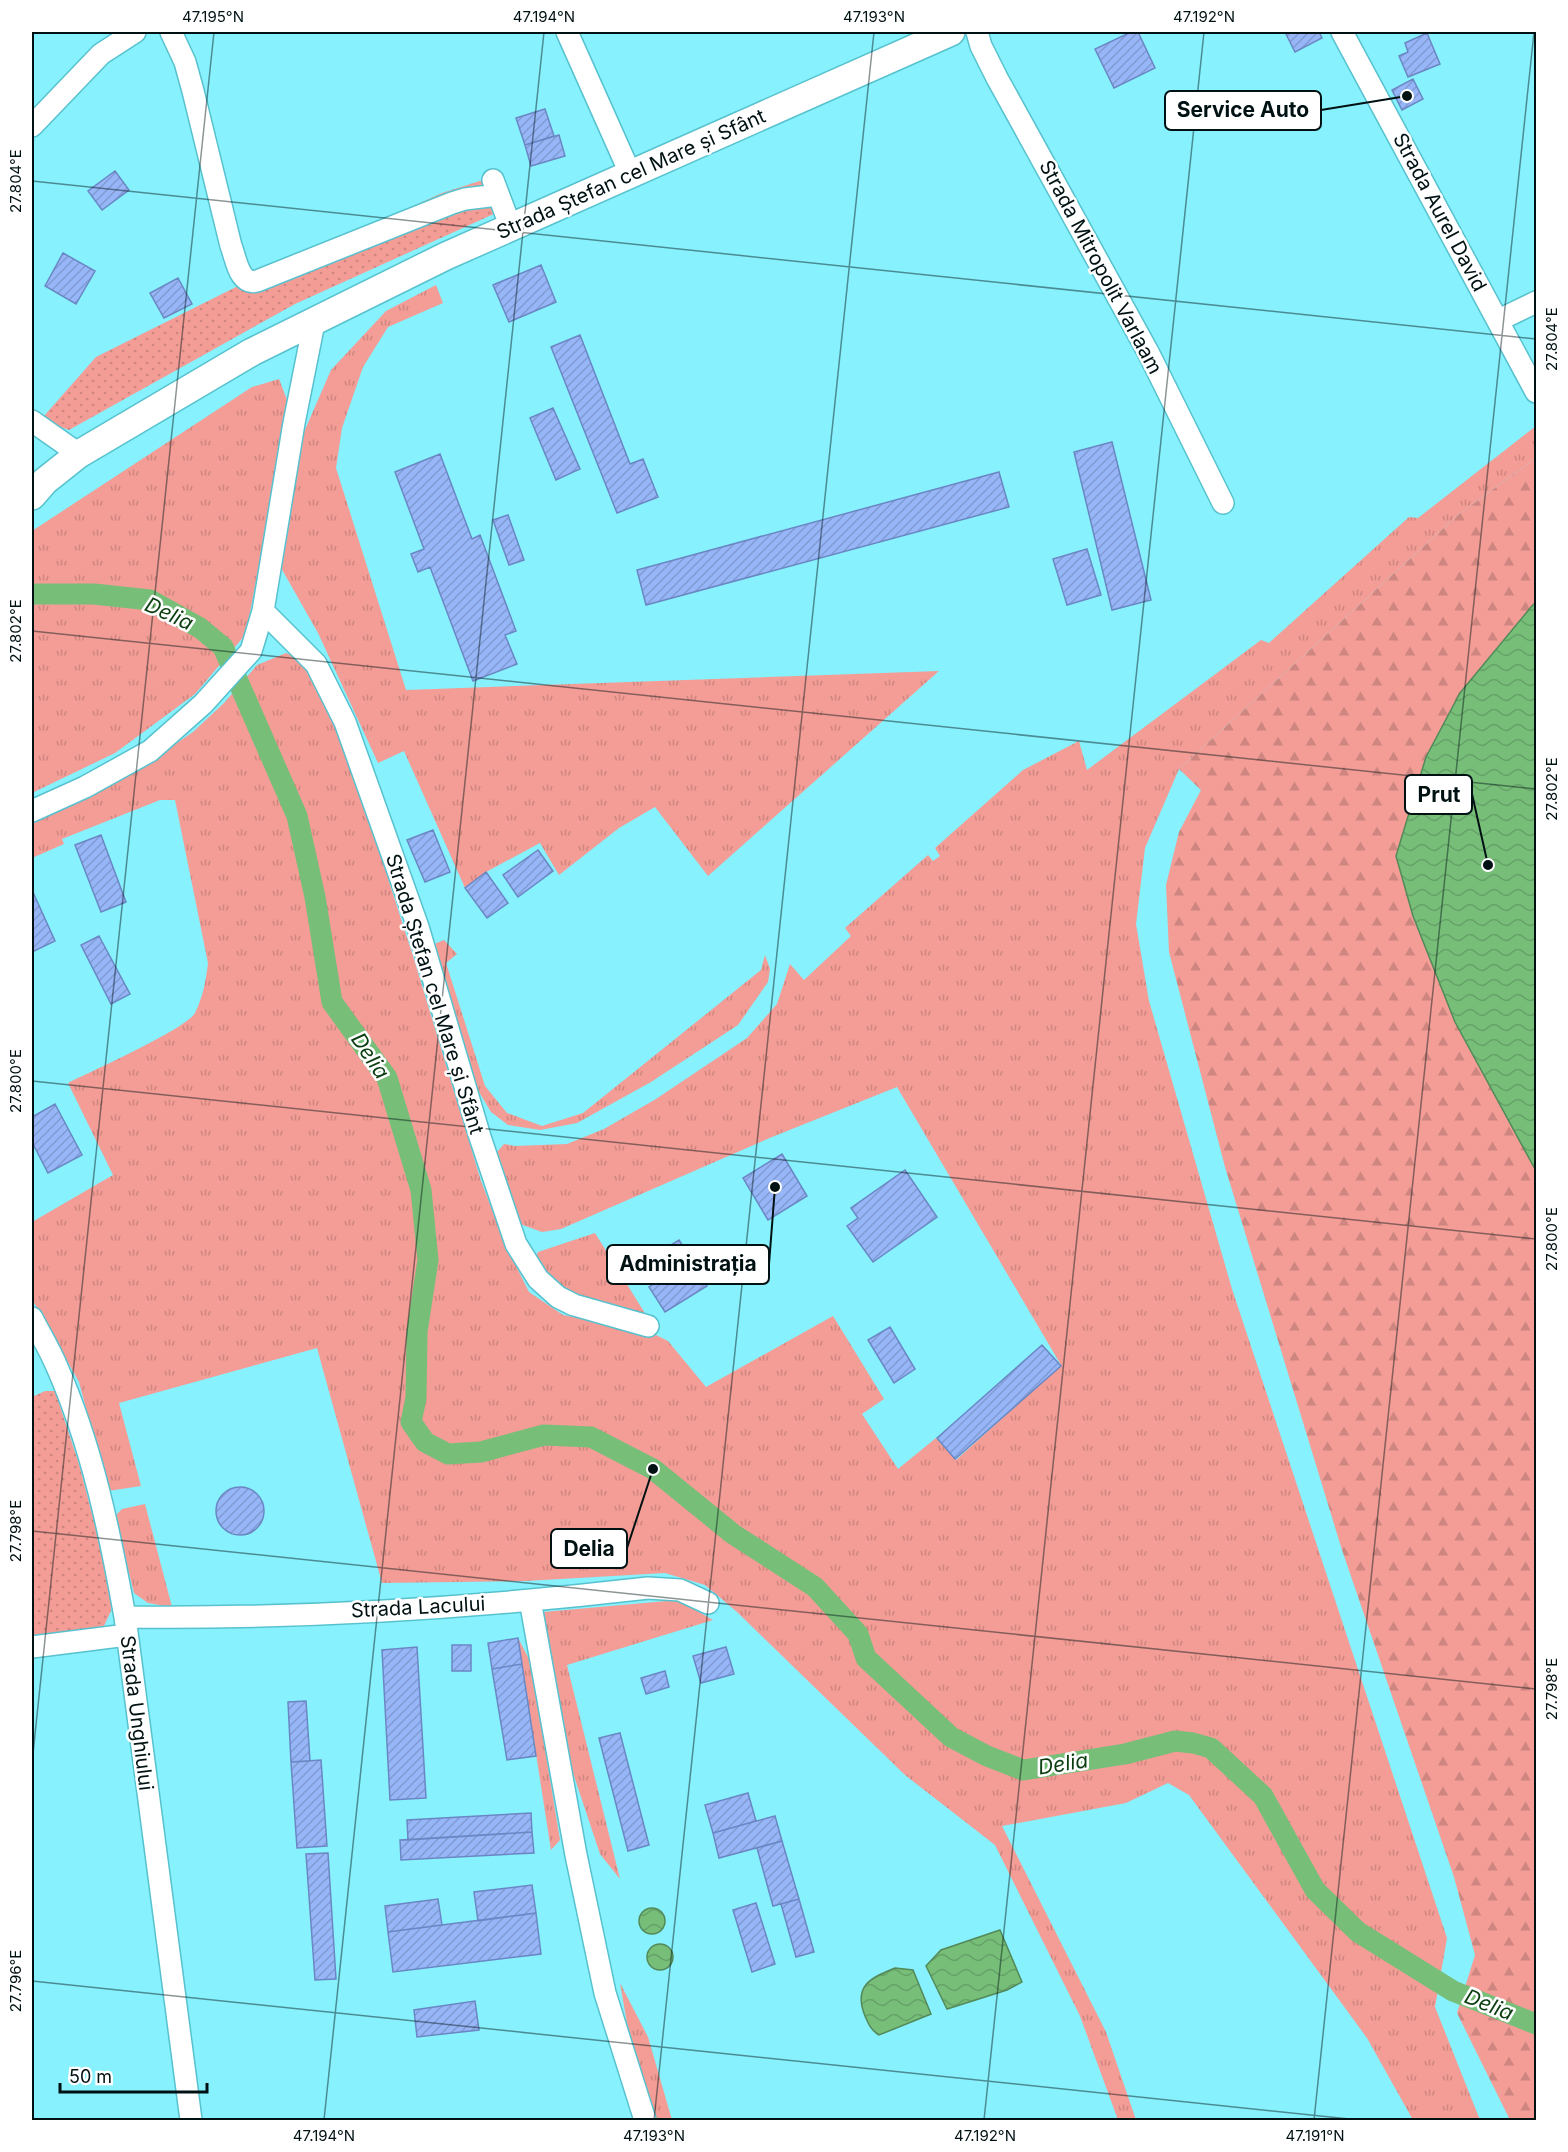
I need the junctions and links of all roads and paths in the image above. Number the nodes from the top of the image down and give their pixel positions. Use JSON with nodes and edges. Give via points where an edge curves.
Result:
{"nodes":[{"id":1,"x":135,"y":32,"type":"edge"},
{"id":2,"x":171,"y":32,"type":"edge"},
{"id":3,"x":567,"y":32,"type":"edge"},
{"id":4,"x":951,"y":32,"type":"edge"},
{"id":5,"x":977,"y":32,"type":"edge"},
{"id":6,"x":1342,"y":32,"type":"edge"},
{"id":7,"x":32,"y":126,"type":"edge"},
{"id":8,"x":630,"y":173,"type":"junction"},
{"id":9,"x":511,"y":228,"type":"junction"},
{"id":10,"x":1536,"y":302,"type":"edge"},
{"id":11,"x":1499,"y":320,"type":"junction"},
{"id":12,"x":314,"y":323,"type":"junction"},
{"id":13,"x":1536,"y":393,"type":"edge"},
{"id":14,"x":32,"y":421,"type":"edge"},
{"id":15,"x":79,"y":454,"type":"junction"},
{"id":16,"x":36,"y":488,"type":"edge"},
{"id":17,"x":1223,"y":503,"type":"dead end"},
{"id":18,"x":263,"y":610,"type":"junction"},
{"id":19,"x":32,"y":811,"type":"edge"},
{"id":20,"x":32,"y":1318,"type":"edge"},
{"id":21,"x":648,"y":1326,"type":"dead end"},
{"id":22,"x":530,"y":1600,"type":"junction"},
{"id":23,"x":708,"y":1603,"type":"dead end"},
{"id":24,"x":126,"y":1626,"type":"junction"},
{"id":25,"x":32,"y":1647,"type":"edge"},
{"id":26,"x":191,"y":2121,"type":"edge"},
{"id":27,"x":645,"y":2121,"type":"edge"}],
"edges":[{"from":1,"to":7,"type":"street","via":[[100,54]]},
{"from":2,"to":9,"type":"street","name":"Strada Ștefan cel Mare și Sfânt","via":[[194,91],[231,246],[245,280],[257,281],[496,188]]},
{"from":3,"to":8,"type":"street"},
{"from":4,"to":8,"type":"main road","name":"Strada Ștefan cel Mare și Sfânt"},
{"from":5,"to":17,"type":"street","name":"Strada Mitropolit Varlaam","via":[[997,78],[1142,342]]},
{"from":6,"to":11,"type":"street","name":"Strada Aurel David"},
{"from":8,"to":9,"type":"main road","name":"Strada Ștefan cel Mare și Sfânt"},
{"from":9,"to":12,"type":"main road","name":"Strada Ștefan cel Mare și Sfânt","via":[[446,256]]},
{"from":10,"to":11,"type":"street"},
{"from":11,"to":13,"type":"street","name":"Strada Aurel David"},
{"from":12,"to":15,"type":"main road","name":"Strada Ștefan cel Mare și Sfânt","via":[[252,352]]},
{"from":12,"to":18,"type":"street"},
{"from":14,"to":15,"type":"street"},
{"from":15,"to":16,"type":"main road","name":"Strada Ștefan cel Mare și Sfânt"},
{"from":18,"to":19,"type":"street","via":[[251,651],[203,704],[150,751]]},
{"from":18,"to":21,"type":"street","name":"Strada Ștefan cel Mare și Sfânt","via":[[316,664],[345,722],[418,927],[516,1244],[538,1279],[558,1297]]},
{"from":20,"to":24,"type":"street","name":"Strada Unghiului","via":[[57,1366],[76,1417],[107,1526]]},
{"from":22,"to":23,"type":"street","name":"Strada Lacului","via":[[648,1588],[680,1590]]},
{"from":22,"to":24,"type":"street","name":"Strada Lacului"},
{"from":22,"to":27,"type":"street","via":[[603,1982]]},
{"from":24,"to":25,"type":"street","name":"Strada Lacului"},
{"from":24,"to":26,"type":"street","name":"Strada Unghiului"}]}
